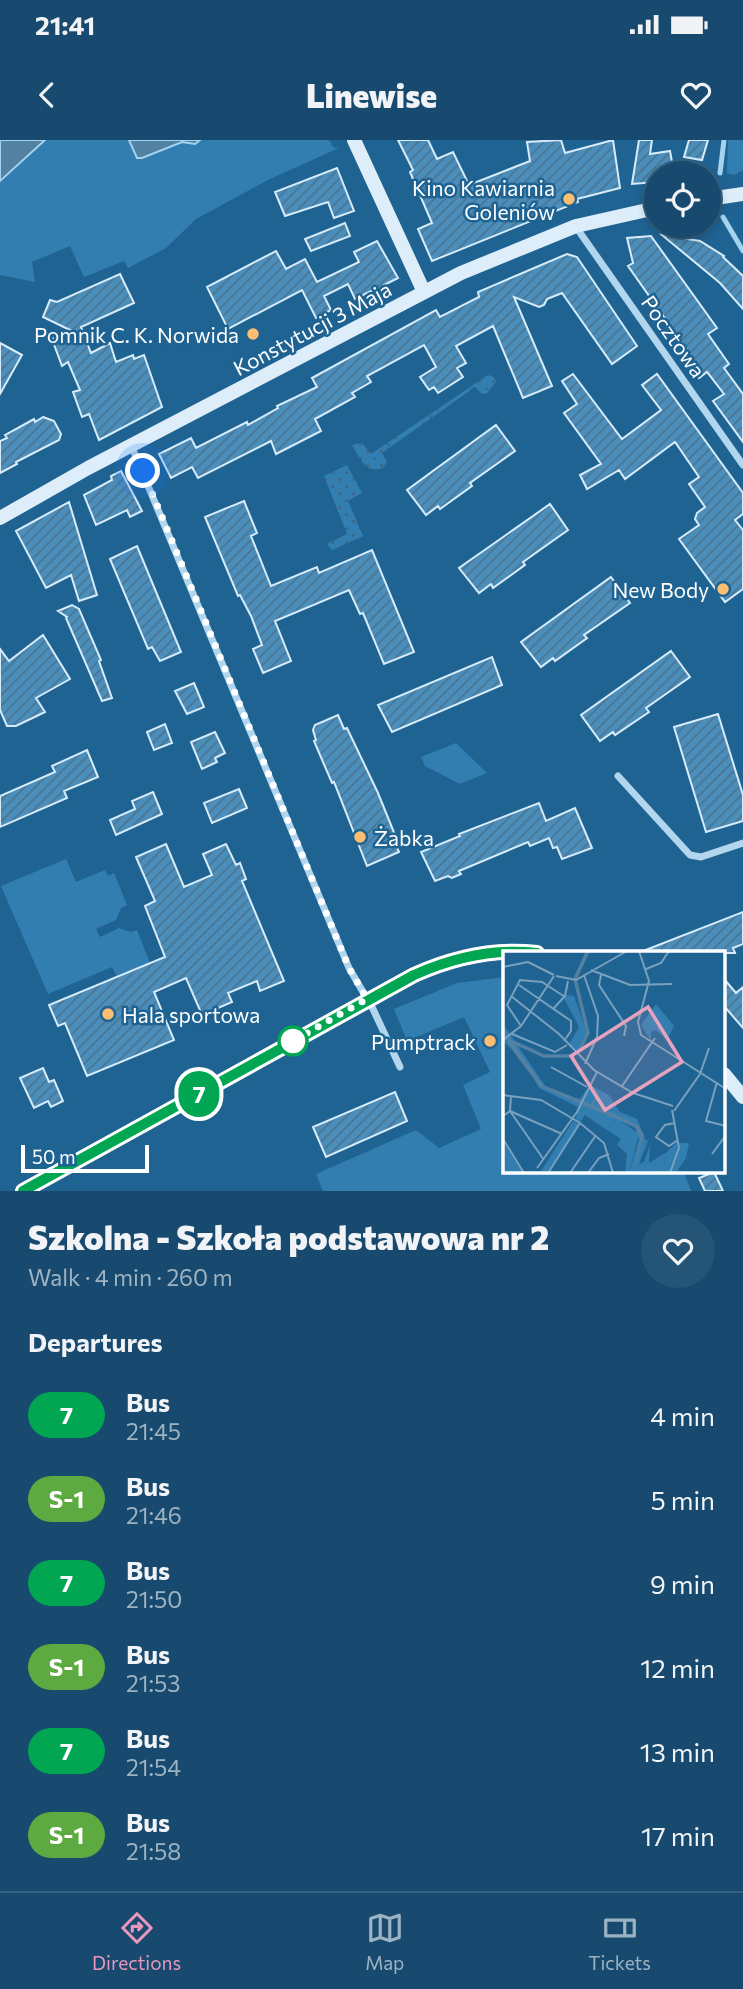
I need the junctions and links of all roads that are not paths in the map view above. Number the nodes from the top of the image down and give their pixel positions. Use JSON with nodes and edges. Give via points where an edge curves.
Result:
{"nodes":[{"id":1,"x":354,"y":140,"type":"edge"},
{"id":2,"x":743,"y":194,"type":"edge"},
{"id":3,"x":721,"y":197,"type":"edge"},
{"id":4,"x":644,"y":211,"type":"edge"},
{"id":5,"x":576,"y":226,"type":"junction"},
{"id":6,"x":424,"y":292,"type":"junction"},
{"id":7,"x":131,"y":445,"type":"junction"},
{"id":8,"x":743,"y":465,"type":"edge"},
{"id":9,"x":0,"y":518,"type":"edge"},
{"id":10,"x":618,"y":776,"type":"dead end"},
{"id":11,"x":743,"y":843,"type":"edge"},
{"id":12,"x":503,"y":953,"type":"edge"},
{"id":13,"x":367,"y":999,"type":"junction"},
{"id":14,"x":400,"y":1067,"type":"dead end"},
{"id":15,"x":726,"y":1076,"type":"edge"},
{"id":16,"x":743,"y":1097,"type":"edge"},
{"id":17,"x":23,"y":1191,"type":"edge"}],
"edges":[{"from":1,"to":6,"type":"street"},
{"from":2,"to":3,"type":"street"},
{"from":4,"to":5,"type":"street","name":"Konstytucji 3 Maja"},
{"from":5,"to":6,"type":"street","name":"Konstytucji 3 Maja"},
{"from":5,"to":8,"type":"street","name":"Pocztowa"},
{"from":6,"to":7,"type":"street","name":"Konstytucji 3 Maja"},
{"from":7,"to":9,"type":"street","name":"Konstytucji 3 Maja"},
{"from":7,"to":13,"type":"street","via":[[349,968]]},
{"from":10,"to":11,"type":"street","via":[[690,855],[701,857]]},
{"from":12,"to":13,"type":"street","via":[[439,964]]},
{"from":13,"to":14,"type":"street"},
{"from":13,"to":17,"type":"street"},
{"from":15,"to":16,"type":"street"}]}
